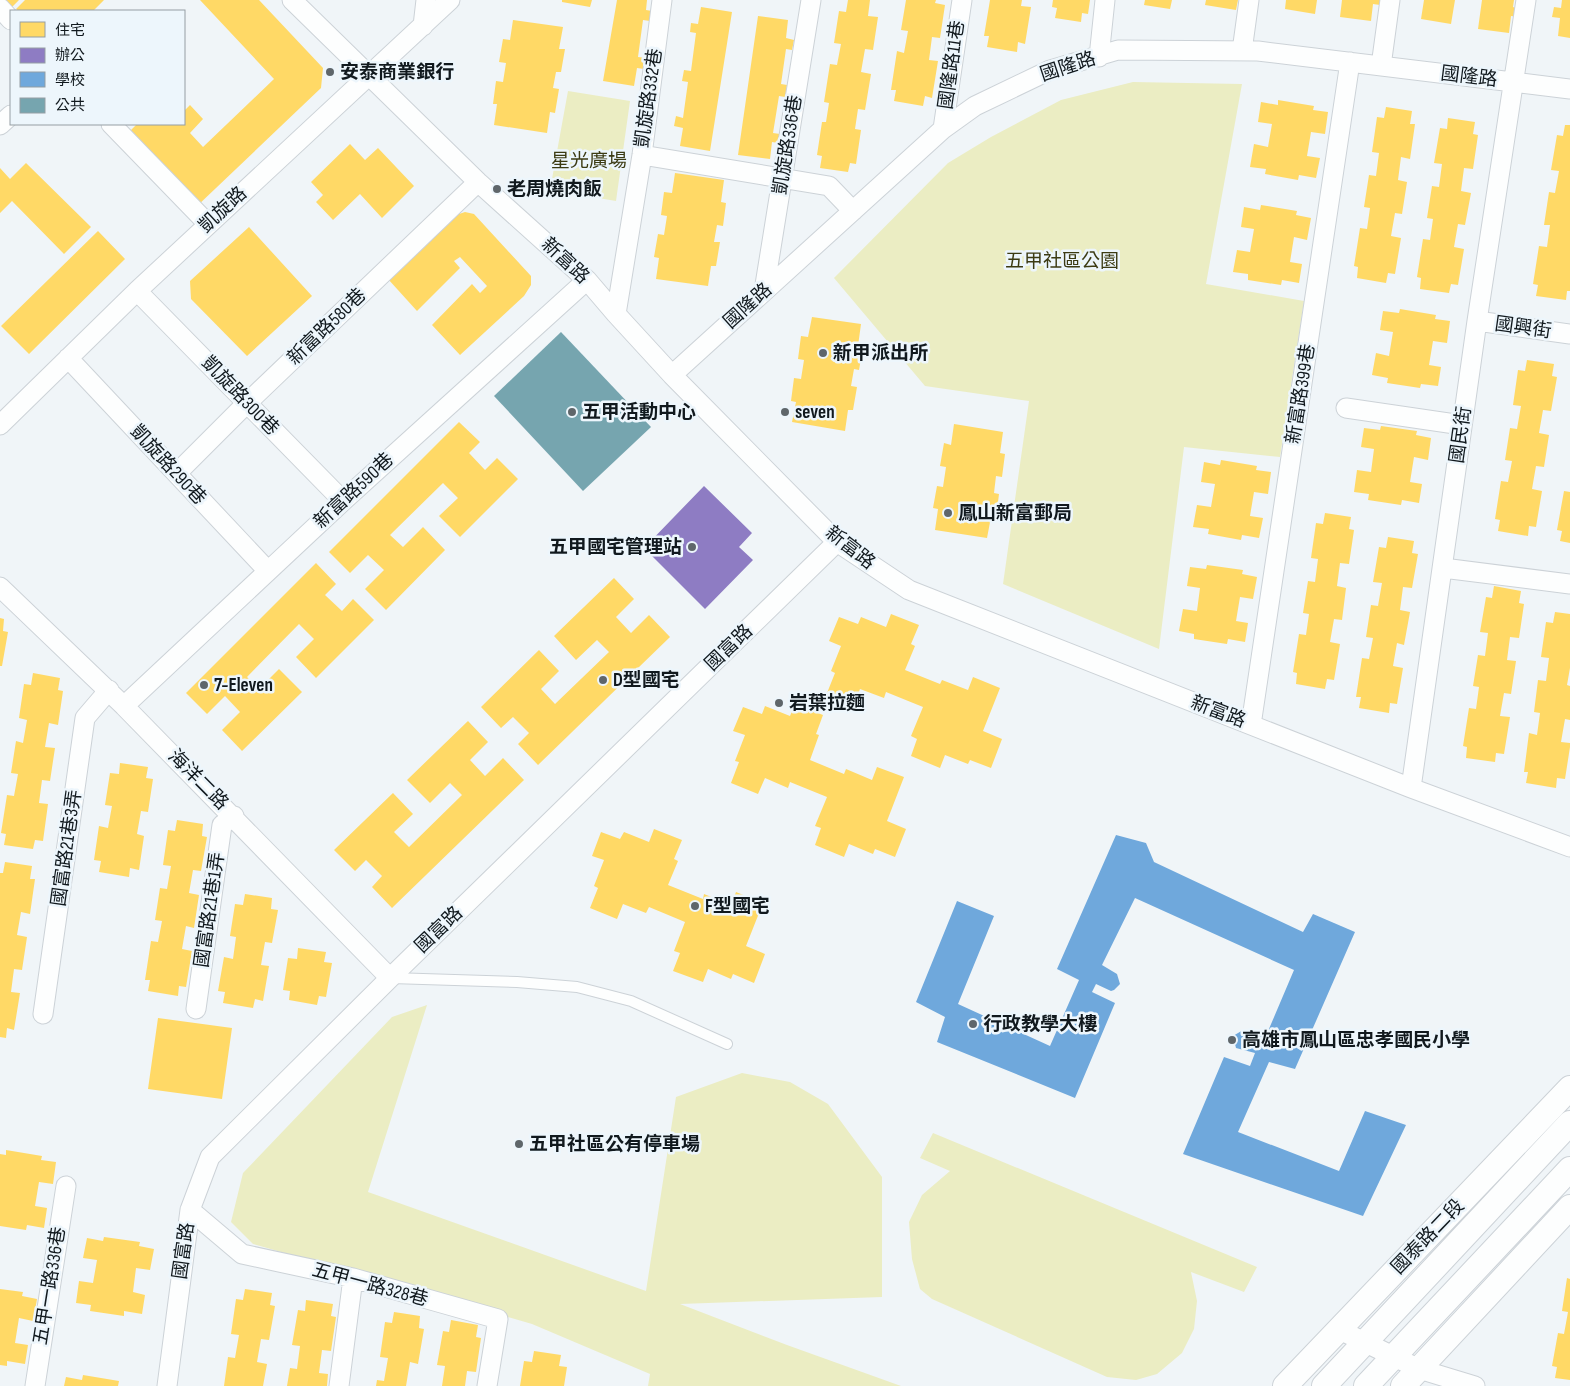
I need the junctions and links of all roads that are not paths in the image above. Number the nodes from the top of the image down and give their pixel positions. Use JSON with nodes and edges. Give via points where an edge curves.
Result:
{"nodes":[{"id":1,"x":292,"y":0,"type":"edge"},
{"id":2,"x":426,"y":0,"type":"edge"},
{"id":3,"x":450,"y":0,"type":"edge"},
{"id":4,"x":662,"y":0,"type":"edge"},
{"id":5,"x":811,"y":0,"type":"edge"},
{"id":6,"x":962,"y":0,"type":"edge"},
{"id":7,"x":1105,"y":0,"type":"edge"},
{"id":8,"x":1249,"y":0,"type":"edge"},
{"id":9,"x":1390,"y":0,"type":"edge"},
{"id":10,"x":1526,"y":0,"type":"edge"},
{"id":11,"x":0,"y":8,"type":"edge"},
{"id":12,"x":10,"y":19,"type":"edge"},
{"id":13,"x":422,"y":26,"type":"junction"},
{"id":14,"x":1242,"y":51,"type":"junction"},
{"id":15,"x":1099,"y":56,"type":"junction"},
{"id":16,"x":1350,"y":62,"type":"junction"},
{"id":17,"x":1381,"y":66,"type":"junction"},
{"id":18,"x":369,"y":76,"type":"junction"},
{"id":19,"x":1512,"y":82,"type":"junction"},
{"id":20,"x":1570,"y":89,"type":"edge"},
{"id":21,"x":10,"y":116,"type":"edge"},
{"id":22,"x":112,"y":125,"type":"edge"},
{"id":23,"x":0,"y":126,"type":"edge"},
{"id":24,"x":943,"y":130,"type":"junction"},
{"id":25,"x":642,"y":154,"type":"junction"},
{"id":26,"x":783,"y":178,"type":"junction"},
{"id":27,"x":478,"y":182,"type":"junction"},
{"id":28,"x":853,"y":211,"type":"junction"},
{"id":29,"x":208,"y":224,"type":"junction"},
{"id":30,"x":587,"y":280,"type":"junction"},
{"id":31,"x":137,"y":291,"type":"junction"},
{"id":32,"x":764,"y":291,"type":"junction"},
{"id":33,"x":616,"y":314,"type":"junction"},
{"id":34,"x":1477,"y":321,"type":"junction"},
{"id":35,"x":1570,"y":334,"type":"edge"},
{"id":36,"x":68,"y":358,"type":"junction"},
{"id":37,"x":672,"y":375,"type":"junction"},
{"id":38,"x":247,"y":403,"type":"junction"},
{"id":39,"x":1346,"y":408,"type":"dead end"},
{"id":40,"x":0,"y":425,"type":"edge"},
{"id":41,"x":1462,"y":425,"type":"junction"},
{"id":42,"x":176,"y":473,"type":"junction"},
{"id":43,"x":343,"y":501,"type":"junction"},
{"id":44,"x":837,"y":542,"type":"junction"},
{"id":45,"x":1443,"y":568,"type":"junction"},
{"id":46,"x":268,"y":571,"type":"junction"},
{"id":47,"x":1570,"y":584,"type":"edge"},
{"id":48,"x":0,"y":587,"type":"edge"},
{"id":49,"x":109,"y":690,"type":"junction"},
{"id":50,"x":124,"y":706,"type":"junction"},
{"id":51,"x":1251,"y":725,"type":"junction"},
{"id":52,"x":1411,"y":788,"type":"junction"},
{"id":53,"x":234,"y":816,"type":"junction"},
{"id":54,"x":1570,"y":847,"type":"edge"},
{"id":55,"x":390,"y":978,"type":"junction"},
{"id":56,"x":196,"y":1009,"type":"dead end"},
{"id":57,"x":42,"y":1014,"type":"dead end"},
{"id":58,"x":727,"y":1044,"type":"dead end"},
{"id":59,"x":1570,"y":1088,"type":"edge"},
{"id":60,"x":1570,"y":1123,"type":"edge"},
{"id":61,"x":1570,"y":1169,"type":"edge"},
{"id":62,"x":66,"y":1186,"type":"dead end"},
{"id":63,"x":1570,"y":1207,"type":"edge"},
{"id":64,"x":190,"y":1210,"type":"junction"},
{"id":65,"x":353,"y":1278,"type":"junction"},
{"id":66,"x":1340,"y":1330,"type":"junction"},
{"id":67,"x":1366,"y":1342,"type":"junction"},
{"id":68,"x":1393,"y":1357,"type":"junction"},
{"id":69,"x":1411,"y":1378,"type":"edge"},
{"id":70,"x":35,"y":1386,"type":"edge"},
{"id":71,"x":167,"y":1386,"type":"edge"},
{"id":72,"x":339,"y":1386,"type":"edge"},
{"id":73,"x":487,"y":1386,"type":"edge"},
{"id":74,"x":1285,"y":1386,"type":"edge"},
{"id":75,"x":1324,"y":1386,"type":"edge"},
{"id":76,"x":1366,"y":1386,"type":"edge"},
{"id":77,"x":1474,"y":1386,"type":"edge"}],
"edges":[{"from":1,"to":18,"type":"street","name":"新富路"},
{"from":2,"to":13,"type":"street"},
{"from":3,"to":13,"type":"street","name":"凱旋路"},
{"from":4,"to":25,"type":"street","name":"凱旋路332巷"},
{"from":5,"to":26,"type":"street","name":"凱旋路336巷"},
{"from":6,"to":24,"type":"street","name":"國隆路11巷"},
{"from":7,"to":15,"type":"street"},
{"from":8,"to":14,"type":"street"},
{"from":9,"to":17,"type":"street"},
{"from":10,"to":19,"type":"street","name":"國民街"},
{"from":11,"to":12,"type":"street"},
{"from":13,"to":18,"type":"street","name":"凱旋路"},
{"from":14,"to":15,"type":"street","name":"國隆路","via":[[1118,50]]},
{"from":14,"to":16,"type":"street","name":"國隆路"},
{"from":15,"to":24,"type":"street","name":"國隆路","via":[[1050,70],[976,106]]},
{"from":16,"to":17,"type":"street","name":"國隆路"},
{"from":16,"to":51,"type":"street","name":"新富路399巷"},
{"from":17,"to":19,"type":"street","name":"國隆路"},
{"from":18,"to":27,"type":"street","name":"新富路"},
{"from":18,"to":29,"type":"street","name":"凱旋路"},
{"from":19,"to":20,"type":"street","name":"國隆路"},
{"from":19,"to":34,"type":"street","name":"國民街"},
{"from":21,"to":23,"type":"street"},
{"from":22,"to":29,"type":"street"},
{"from":24,"to":28,"type":"street","name":"國隆路"},
{"from":25,"to":26,"type":"street"},
{"from":25,"to":33,"type":"street","name":"凱旋路332巷"},
{"from":26,"to":28,"type":"street","via":[[829,186]]},
{"from":26,"to":32,"type":"street","name":"凱旋路336巷"},
{"from":27,"to":30,"type":"street","name":"新富路"},
{"from":27,"to":38,"type":"street","name":"新富路580巷"},
{"from":28,"to":32,"type":"street","name":"國隆路"},
{"from":29,"to":31,"type":"street","name":"凱旋路"},
{"from":30,"to":33,"type":"street","name":"新富路"},
{"from":30,"to":43,"type":"street","name":"新富路590巷"},
{"from":31,"to":36,"type":"street","name":"凱旋路"},
{"from":31,"to":38,"type":"street","name":"凱旋路300巷"},
{"from":32,"to":37,"type":"street","name":"國隆路"},
{"from":33,"to":37,"type":"street","name":"新富路"},
{"from":34,"to":35,"type":"street","name":"國興街"},
{"from":34,"to":41,"type":"street","name":"國民街"},
{"from":36,"to":40,"type":"street","name":"凱旋路"},
{"from":36,"to":42,"type":"street","name":"凱旋路290巷"},
{"from":37,"to":44,"type":"street","name":"新富路"},
{"from":38,"to":42,"type":"street","name":"新富路580巷"},
{"from":38,"to":43,"type":"street","name":"凱旋路300巷"},
{"from":39,"to":41,"type":"street"},
{"from":41,"to":45,"type":"street","name":"國民街"},
{"from":42,"to":46,"type":"street","name":"凱旋路290巷"},
{"from":43,"to":46,"type":"street","name":"新富路590巷"},
{"from":44,"to":51,"type":"street","name":"新富路","via":[[909,590]]},
{"from":44,"to":55,"type":"street","name":"國富路"},
{"from":45,"to":47,"type":"street"},
{"from":45,"to":52,"type":"street","name":"國民街"},
{"from":46,"to":50,"type":"street","name":"新富路590巷"},
{"from":48,"to":49,"type":"street","name":"海洋二路"},
{"from":49,"to":50,"type":"street","name":"海洋二路"},
{"from":49,"to":57,"type":"street","name":"國富路21巷3弄","via":[[86,718]]},
{"from":50,"to":53,"type":"street","name":"海洋二路"},
{"from":51,"to":52,"type":"street","name":"新富路"},
{"from":52,"to":54,"type":"street","name":"新富路"},
{"from":53,"to":55,"type":"street","name":"海洋二路"},
{"from":53,"to":56,"type":"street","name":"國富路21巷1弄","via":[[222,825]]},
{"from":55,"to":58,"type":"lane","via":[[577,987],[631,1001]]},
{"from":55,"to":64,"type":"street","name":"國富路","via":[[210,1158]]},
{"from":59,"to":66,"type":"street","name":"國泰路二段"},
{"from":60,"to":67,"type":"street","name":"國泰路二段"},
{"from":61,"to":68,"type":"street"},
{"from":62,"to":70,"type":"street","name":"五甲一路336巷"},
{"from":63,"to":69,"type":"street"},
{"from":64,"to":65,"type":"street","name":"五甲一路328巷","via":[[242,1254]]},
{"from":64,"to":71,"type":"street","name":"國富路"},
{"from":65,"to":72,"type":"street"},
{"from":65,"to":73,"type":"street","name":"五甲一路328巷","via":[[498,1319]]},
{"from":66,"to":67,"type":"street"},
{"from":66,"to":74,"type":"street","name":"國泰路二段"},
{"from":67,"to":68,"type":"street"},
{"from":67,"to":75,"type":"street","name":"國泰路二段"},
{"from":68,"to":69,"type":"street"},
{"from":68,"to":76,"type":"street"},
{"from":69,"to":77,"type":"street"}]}
